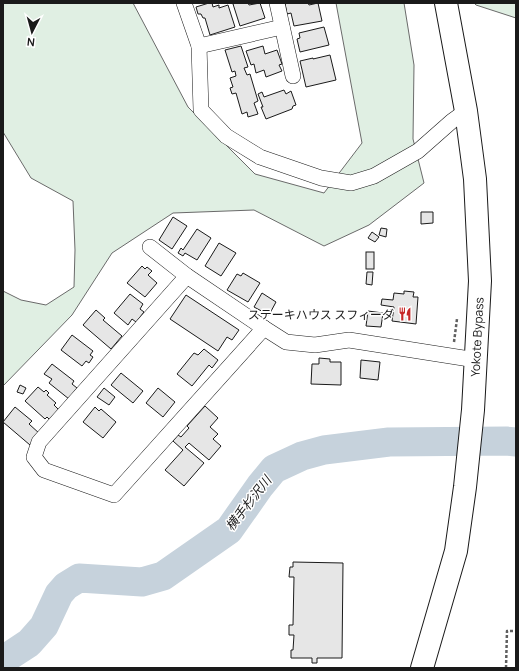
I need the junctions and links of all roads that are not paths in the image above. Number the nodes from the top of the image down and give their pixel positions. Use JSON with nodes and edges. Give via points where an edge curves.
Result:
{"nodes":[{"id":1,"x":184,"y":3,"type":"edge"},
{"id":2,"x":277,"y":3,"type":"edge"},
{"id":3,"x":446,"y":3,"type":"edge"},
{"id":4,"x":282,"y":27,"type":"junction"},
{"id":5,"x":199,"y":46,"type":"junction"},
{"id":6,"x":293,"y":76,"type":"dead end"},
{"id":7,"x":466,"y":111,"type":"junction"},
{"id":8,"x":150,"y":247,"type":"dead end"},
{"id":9,"x":187,"y":276,"type":"junction"},
{"id":10,"x":264,"y":328,"type":"junction"},
{"id":11,"x":476,"y":360,"type":"junction"},
{"id":12,"x":422,"y":668,"type":"edge"}],
"edges":[{"from":1,"to":5,"type":"street"},
{"from":2,"to":4,"type":"street"},
{"from":3,"to":7,"type":"highway","name":"Yokote Bypass"},
{"from":4,"to":5,"type":"street"},
{"from":4,"to":6,"type":"street"},
{"from":5,"to":7,"type":"street","via":[[201,110],[226,136],[260,157],[321,178],[351,183],[374,176],[418,151]]},
{"from":7,"to":11,"type":"highway","name":"Yokote Bypass","via":[[475,179],[480,281]]},
{"from":8,"to":9,"type":"street"},
{"from":9,"to":10,"type":"street"},
{"from":9,"to":10,"type":"street","via":[[38,442],[34,457],[44,470],[114,495]]},
{"from":10,"to":11,"type":"street","via":[[286,342],[315,345],[350,340]]},
{"from":11,"to":12,"type":"highway","name":"Yokote Bypass","via":[[465,487],[456,551]]}]}
